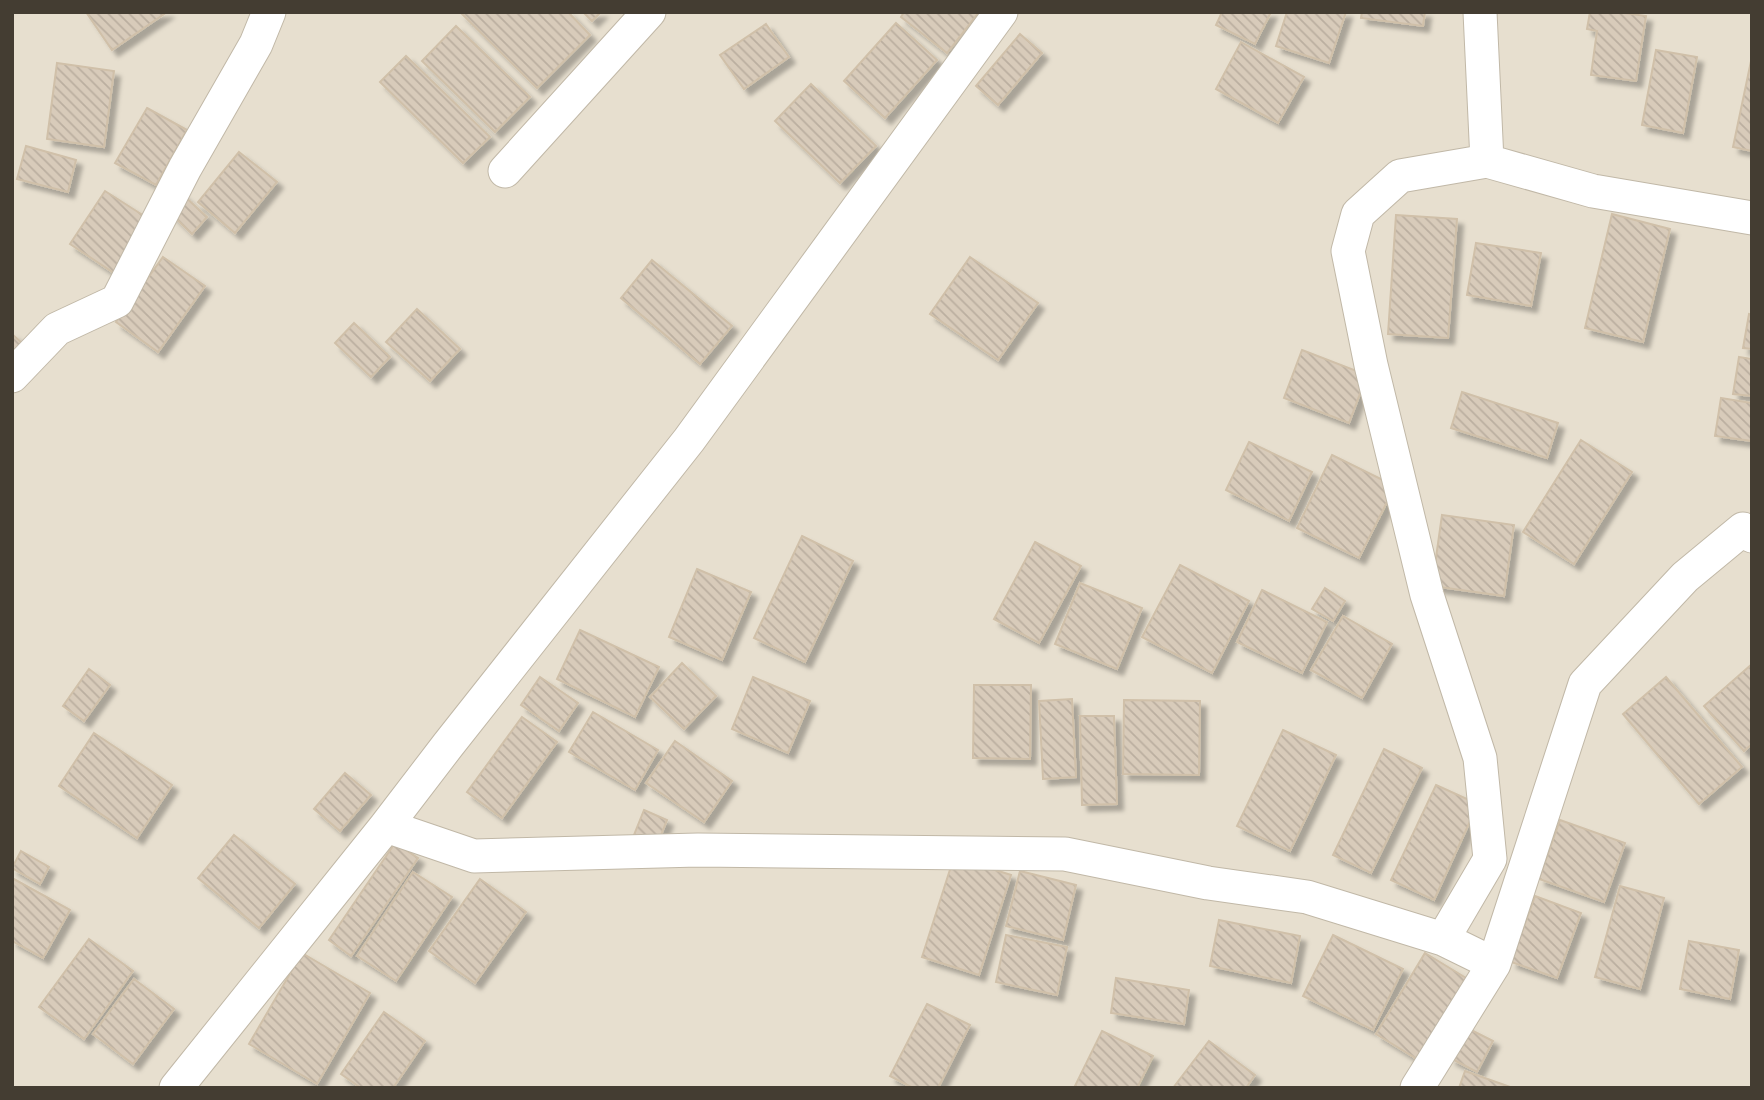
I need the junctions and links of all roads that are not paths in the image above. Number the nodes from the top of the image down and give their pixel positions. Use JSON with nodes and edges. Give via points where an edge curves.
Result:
{"nodes":[{"id":1,"x":269,"y":12,"type":"edge"},
{"id":2,"x":649,"y":12,"type":"edge"},
{"id":3,"x":1001,"y":12,"type":"edge"},
{"id":4,"x":1480,"y":12,"type":"edge"},
{"id":5,"x":1487,"y":161,"type":"junction"},
{"id":6,"x":505,"y":171,"type":"dead end"},
{"id":7,"x":1752,"y":218,"type":"edge"},
{"id":8,"x":12,"y":376,"type":"edge"},
{"id":9,"x":1752,"y":536,"type":"edge"},
{"id":10,"x":386,"y":826,"type":"junction"},
{"id":11,"x":1443,"y":939,"type":"junction"},
{"id":12,"x":1494,"y":964,"type":"junction"},
{"id":13,"x":176,"y":1088,"type":"edge"},
{"id":14,"x":1418,"y":1088,"type":"edge"}],
"edges":[{"from":1,"to":8,"type":"street","via":[[117,301],[57,329]]},
{"from":2,"to":6,"type":"street"},
{"from":3,"to":10,"type":"street","via":[[689,440]]},
{"from":4,"to":5,"type":"street"},
{"from":5,"to":7,"type":"street","via":[[1592,191]]},
{"from":5,"to":11,"type":"street","via":[[1401,176],[1358,214],[1348,251],[1427,595],[1480,758],[1490,859]]},
{"from":9,"to":12,"type":"street","via":[[1743,529],[1685,577],[1585,684]]},
{"from":10,"to":11,"type":"street","via":[[474,856],[698,850],[1065,854],[1208,883],[1307,897]]},
{"from":10,"to":13,"type":"street"},
{"from":11,"to":12,"type":"street"},
{"from":12,"to":14,"type":"street"}]}
